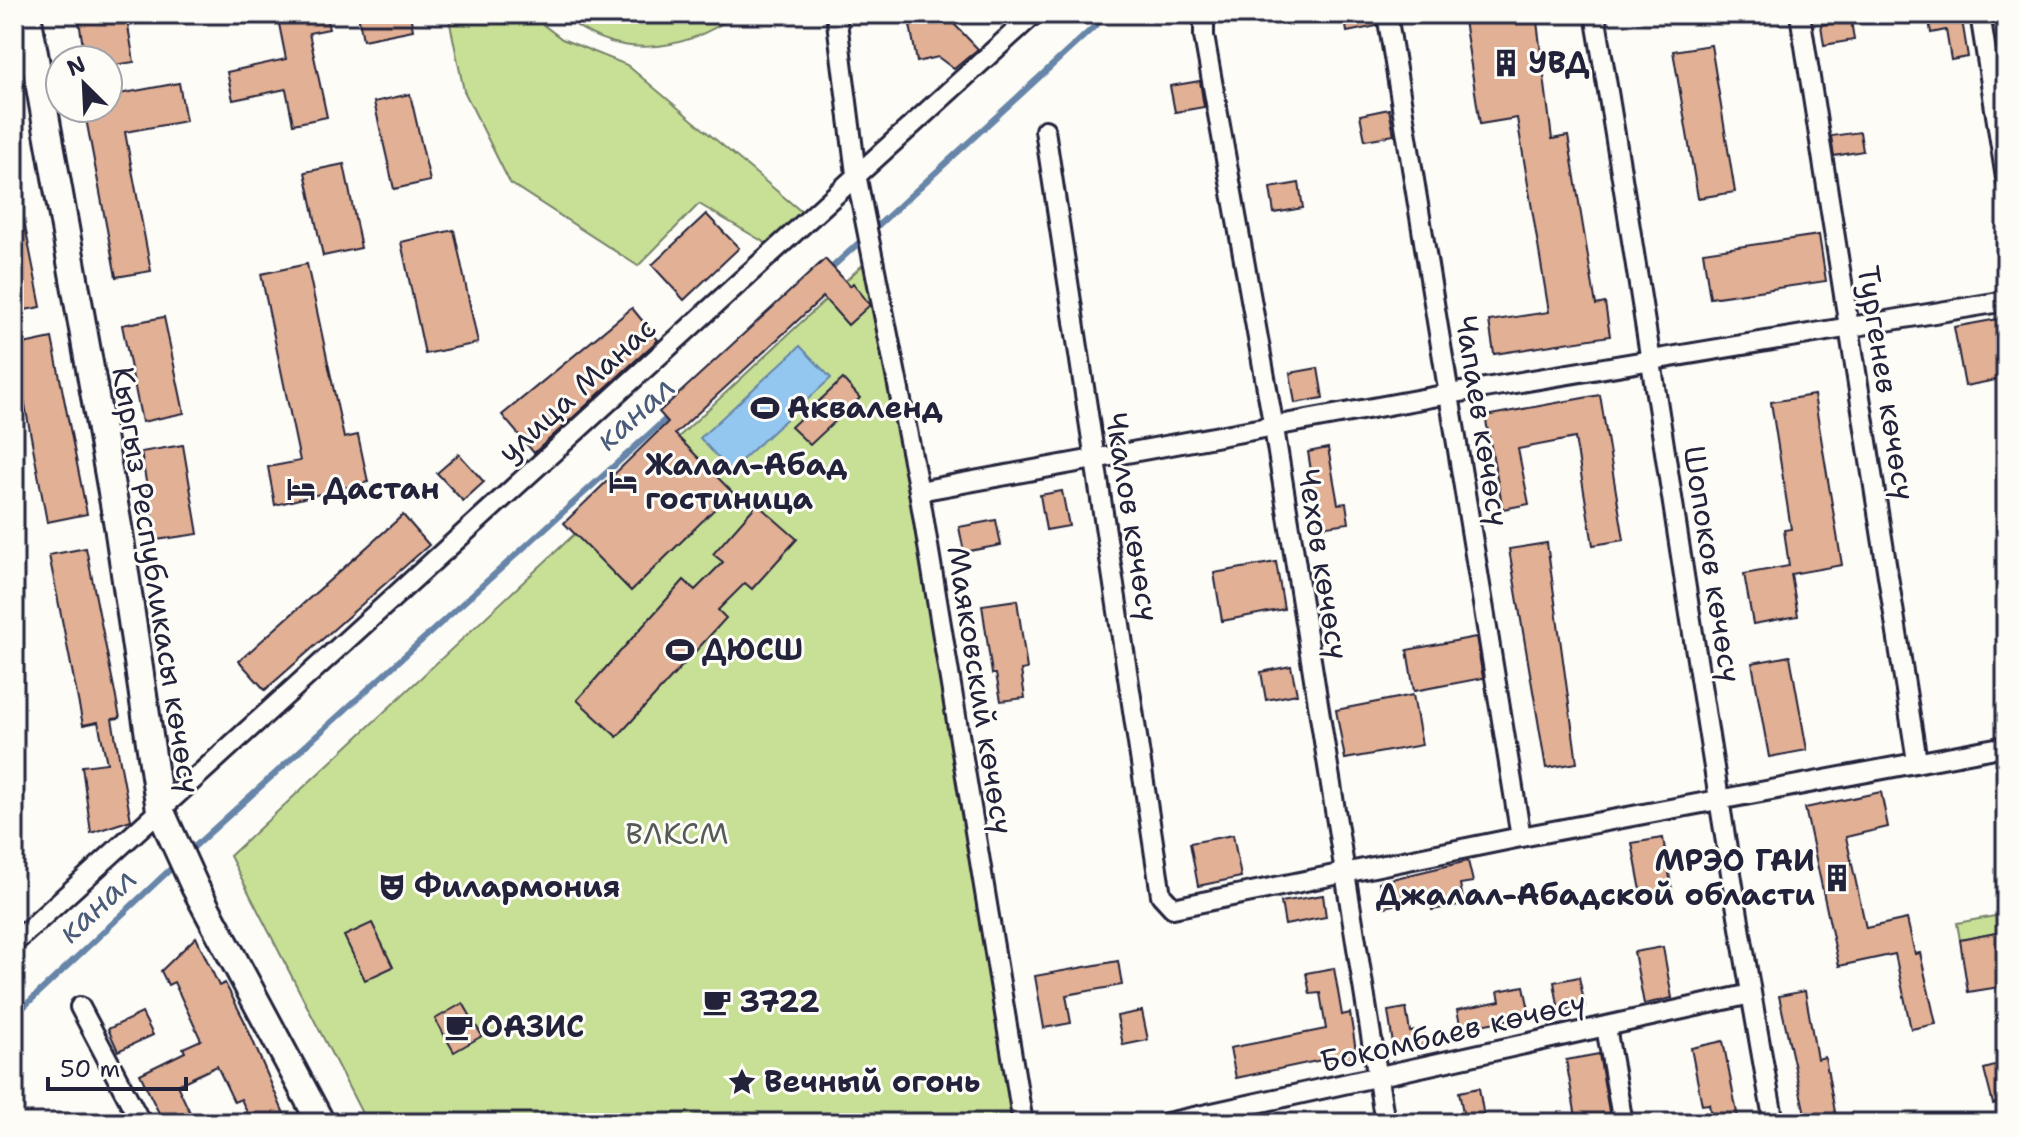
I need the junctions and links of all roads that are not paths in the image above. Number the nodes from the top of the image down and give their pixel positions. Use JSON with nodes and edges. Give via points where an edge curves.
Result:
{"nodes":[{"id":1,"x":27,"y":14,"type":"edge"},
{"id":2,"x":836,"y":14,"type":"edge"},
{"id":3,"x":1034,"y":14,"type":"edge"},
{"id":4,"x":1204,"y":14,"type":"edge"},
{"id":5,"x":1387,"y":14,"type":"edge"},
{"id":6,"x":1595,"y":14,"type":"edge"},
{"id":7,"x":1800,"y":14,"type":"edge"},
{"id":8,"x":1980,"y":14,"type":"edge"},
{"id":9,"x":1045,"y":130,"type":"dead end"},
{"id":10,"x":856,"y":174,"type":"junction"},
{"id":11,"x":2006,"y":178,"type":"edge"},
{"id":12,"x":2006,"y":301,"type":"edge"},
{"id":13,"x":1849,"y":326,"type":"junction"},
{"id":14,"x":1652,"y":359,"type":"junction"},
{"id":15,"x":1449,"y":394,"type":"junction"},
{"id":16,"x":1274,"y":428,"type":"junction"},
{"id":17,"x":1096,"y":461,"type":"junction"},
{"id":18,"x":919,"y":491,"type":"junction"},
{"id":19,"x":2006,"y":746,"type":"edge"},
{"id":20,"x":1917,"y":761,"type":"junction"},
{"id":21,"x":1719,"y":801,"type":"junction"},
{"id":22,"x":160,"y":810,"type":"junction"},
{"id":23,"x":1521,"y":837,"type":"junction"},
{"id":24,"x":1343,"y":872,"type":"junction"},
{"id":25,"x":14,"y":943,"type":"edge"},
{"id":26,"x":1751,"y":994,"type":"junction"},
{"id":27,"x":80,"y":1007,"type":"dead end"},
{"id":28,"x":1606,"y":1027,"type":"junction"},
{"id":29,"x":1377,"y":1079,"type":"junction"},
{"id":30,"x":141,"y":1123,"type":"edge"},
{"id":31,"x":321,"y":1123,"type":"edge"},
{"id":32,"x":1023,"y":1123,"type":"edge"},
{"id":33,"x":1167,"y":1123,"type":"edge"},
{"id":34,"x":1385,"y":1123,"type":"edge"},
{"id":35,"x":1623,"y":1123,"type":"edge"},
{"id":36,"x":1774,"y":1123,"type":"edge"}],
"edges":[{"from":1,"to":22,"type":"main road","name":"Кыргыз Республикасы көчөсү","via":[[118,526]]},
{"from":2,"to":10,"type":"street"},
{"from":3,"to":10,"type":"street","name":"улица Манас"},
{"from":4,"to":16,"type":"street","name":"Чехов көчөсү"},
{"from":5,"to":15,"type":"street","name":"Чапаев көчөсү"},
{"from":6,"to":14,"type":"street","name":"Шопоков көчөсү"},
{"from":7,"to":13,"type":"street","name":"Тургенев көчөсү"},
{"from":8,"to":11,"type":"street"},
{"from":9,"to":17,"type":"street","name":"Чкалов көчөсү"},
{"from":10,"to":18,"type":"street","name":"Маяковский көчөсү"},
{"from":10,"to":22,"type":"street","name":"улица Манас"},
{"from":12,"to":13,"type":"street"},
{"from":13,"to":14,"type":"street"},
{"from":13,"to":20,"type":"street","name":"Тургенев көчөсү"},
{"from":14,"to":15,"type":"street"},
{"from":14,"to":21,"type":"street","name":"Шопоков көчөсү"},
{"from":15,"to":16,"type":"street"},
{"from":15,"to":23,"type":"street","name":"Чапаев көчөсү"},
{"from":16,"to":17,"type":"street"},
{"from":16,"to":24,"type":"street","name":"Чехов көчөсү"},
{"from":17,"to":18,"type":"street"},
{"from":17,"to":24,"type":"street","name":"Чкалов көчөсү","via":[[1161,895],[1173,908]]},
{"from":18,"to":32,"type":"street","name":"Маяковский көчөсү"},
{"from":19,"to":20,"type":"street"},
{"from":20,"to":21,"type":"street"},
{"from":21,"to":23,"type":"street"},
{"from":21,"to":26,"type":"street","name":"Шопоков көчөсү"},
{"from":22,"to":25,"type":"street","name":"улица Манас"},
{"from":22,"to":31,"type":"main road","name":"Кыргыз Республикасы көчөсү","via":[[195,887]]},
{"from":23,"to":24,"type":"street"},
{"from":24,"to":29,"type":"street","name":"Чехов көчөсү"},
{"from":26,"to":28,"type":"street","name":"Бокомбаев көчөсү"},
{"from":26,"to":36,"type":"street","name":"Шопоков көчөсү"},
{"from":27,"to":30,"type":"street"},
{"from":28,"to":29,"type":"street","name":"Бокомбаев көчөсү"},
{"from":28,"to":35,"type":"street"},
{"from":29,"to":33,"type":"street","name":"Бокомбаев көчөсү"},
{"from":29,"to":34,"type":"street","name":"Чехов көчөсү"}]}
